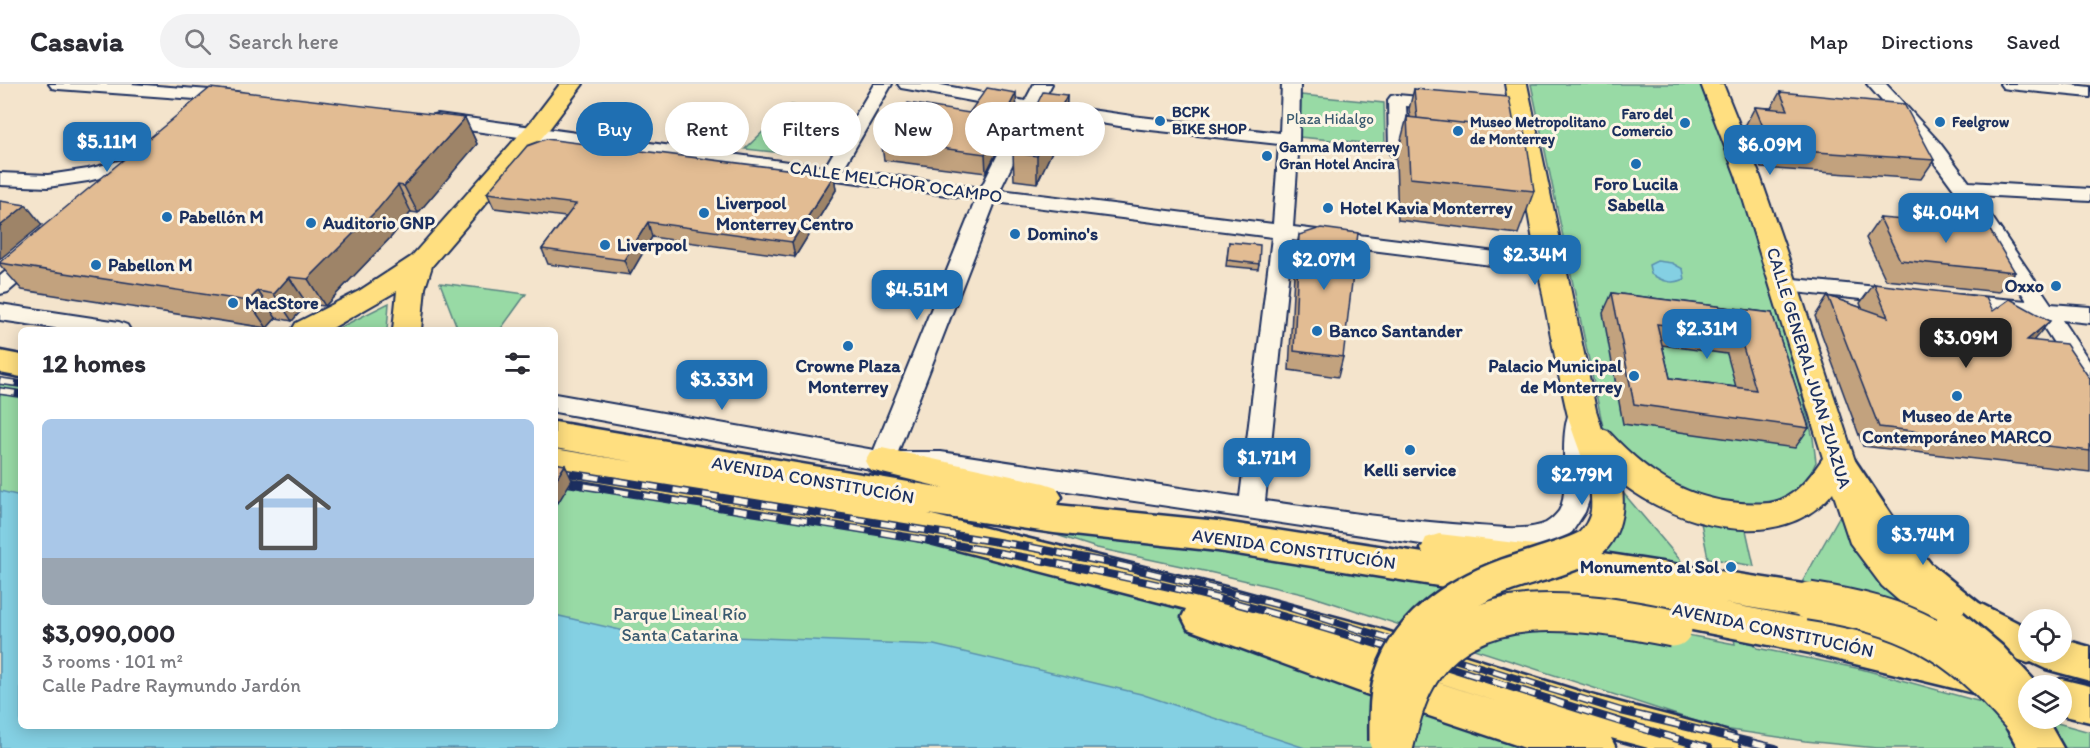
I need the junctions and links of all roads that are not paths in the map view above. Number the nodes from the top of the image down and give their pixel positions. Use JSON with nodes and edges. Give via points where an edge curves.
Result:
{"nodes":[{"id":1,"x":58,"y":84,"type":"edge"},
{"id":2,"x":573,"y":84,"type":"edge"},
{"id":3,"x":883,"y":84,"type":"edge"},
{"id":4,"x":907,"y":84,"type":"edge"},
{"id":5,"x":1042,"y":84,"type":"edge"},
{"id":6,"x":1291,"y":84,"type":"edge"},
{"id":7,"x":1516,"y":84,"type":"edge"},
{"id":8,"x":1712,"y":84,"type":"edge"},
{"id":9,"x":1876,"y":84,"type":"edge"},
{"id":10,"x":2009,"y":84,"type":"edge"},
{"id":11,"x":230,"y":90,"type":"edge"},
{"id":12,"x":2090,"y":92,"type":"edge"},
{"id":13,"x":259,"y":100,"type":"edge"},
{"id":14,"x":1004,"y":102,"type":"edge"},
{"id":15,"x":1033,"y":102,"type":"edge"},
{"id":16,"x":1464,"y":105,"type":"edge"},
{"id":17,"x":205,"y":112,"type":"edge"},
{"id":18,"x":424,"y":118,"type":"edge"},
{"id":19,"x":1105,"y":118,"type":"edge"},
{"id":20,"x":533,"y":134,"type":"junction"},
{"id":21,"x":1290,"y":140,"type":"junction"},
{"id":22,"x":1006,"y":156,"type":"edge"},
{"id":23,"x":1443,"y":156,"type":"edge"},
{"id":24,"x":831,"y":174,"type":"junction"},
{"id":25,"x":0,"y":179,"type":"edge"},
{"id":26,"x":119,"y":188,"type":"edge"},
{"id":27,"x":1963,"y":188,"type":"junction"},
{"id":28,"x":989,"y":195,"type":"junction"},
{"id":29,"x":2090,"y":195,"type":"edge"},
{"id":30,"x":1281,"y":233,"type":"junction"},
{"id":31,"x":46,"y":249,"type":"edge"},
{"id":32,"x":420,"y":263,"type":"junction"},
{"id":33,"x":1554,"y":266,"type":"junction"},
{"id":34,"x":1784,"y":285,"type":"junction"},
{"id":35,"x":0,"y":287,"type":"edge"},
{"id":36,"x":1918,"y":298,"type":"edge"},
{"id":37,"x":1941,"y":300,"type":"edge"},
{"id":38,"x":2043,"y":310,"type":"junction"},
{"id":39,"x":0,"y":312,"type":"edge"},
{"id":40,"x":2090,"y":315,"type":"edge"},
{"id":41,"x":99,"y":327,"type":"edge"},
{"id":42,"x":312,"y":327,"type":"edge"},
{"id":43,"x":407,"y":327,"type":"edge"},
{"id":44,"x":0,"y":343,"type":"edge"},
{"id":45,"x":18,"y":346,"type":"edge"},
{"id":46,"x":0,"y":362,"type":"edge"},
{"id":47,"x":18,"y":365,"type":"edge"},
{"id":48,"x":2090,"y":380,"type":"edge"},
{"id":49,"x":558,"y":404,"type":"edge"},
{"id":50,"x":1584,"y":419,"type":"junction"},
{"id":51,"x":558,"y":436,"type":"edge"},
{"id":52,"x":882,"y":461,"type":"junction"},
{"id":53,"x":558,"y":463,"type":"edge"},
{"id":54,"x":1841,"y":464,"type":"junction"},
{"id":55,"x":1251,"y":509,"type":"junction"},
{"id":56,"x":915,"y":525,"type":"junction"},
{"id":57,"x":1218,"y":536,"type":"junction"},
{"id":58,"x":2018,"y":642,"type":"edge"},
{"id":59,"x":2072,"y":658,"type":"edge"},
{"id":60,"x":2090,"y":663,"type":"edge"},
{"id":61,"x":2018,"y":687,"type":"edge"},
{"id":62,"x":2018,"y":687,"type":"edge"},
{"id":63,"x":2072,"y":700,"type":"edge"},
{"id":64,"x":2090,"y":704,"type":"edge"},
{"id":65,"x":2018,"y":705,"type":"edge"},
{"id":66,"x":2072,"y":717,"type":"edge"},
{"id":67,"x":2090,"y":719,"type":"edge"},
{"id":68,"x":2051,"y":729,"type":"edge"},
{"id":69,"x":1386,"y":748,"type":"edge"},
{"id":70,"x":1394,"y":748,"type":"edge"},
{"id":71,"x":1595,"y":748,"type":"edge"},
{"id":72,"x":1719,"y":748,"type":"edge"},
{"id":73,"x":2042,"y":748,"type":"edge"},
{"id":74,"x":2062,"y":748,"type":"edge"}],
"edges":[{"from":1,"to":11,"type":"street"},
{"from":2,"to":20,"type":"main road"},
{"from":3,"to":24,"type":"street"},
{"from":4,"to":14,"type":"street"},
{"from":5,"to":15,"type":"street"},
{"from":6,"to":21,"type":"street"},
{"from":7,"to":33,"type":"main road","via":[[1509,109],[1521,165]]},
{"from":8,"to":34,"type":"main road","name":"CALLE GENERAL JUAN ZUAZUA"},
{"from":9,"to":27,"type":"street","via":[[1932,146]]},
{"from":10,"to":12,"type":"street"},
{"from":11,"to":13,"type":"street"},
{"from":11,"to":17,"type":"street"},
{"from":16,"to":23,"type":"street","via":[[1397,100],[1399,152]]},
{"from":18,"to":20,"type":"street","name":"CALLE MELCHOR OCAMPO"},
{"from":19,"to":21,"type":"street"},
{"from":20,"to":24,"type":"street","name":"CALLE MELCHOR OCAMPO"},
{"from":20,"to":32,"type":"main road"},
{"from":21,"to":30,"type":"street"},
{"from":22,"to":28,"type":"street"},
{"from":24,"to":28,"type":"street","name":"CALLE MELCHOR OCAMPO"},
{"from":25,"to":26,"type":"street","via":[[48,181],[121,168],[155,157]]},
{"from":27,"to":29,"type":"street"},
{"from":27,"to":38,"type":"street"},
{"from":28,"to":30,"type":"street","name":"CALLE MELCHOR OCAMPO"},
{"from":28,"to":52,"type":"street"},
{"from":30,"to":33,"type":"street","name":"CALLE MELCHOR OCAMPO"},
{"from":30,"to":55,"type":"street"},
{"from":31,"to":35,"type":"street"},
{"from":32,"to":42,"type":"main road","via":[[369,297]]},
{"from":32,"to":43,"type":"main road","via":[[411,288]]},
{"from":33,"to":50,"type":"main road"},
{"from":34,"to":36,"type":"street"},
{"from":34,"to":54,"type":"main road","name":"CALLE GENERAL JUAN ZUAZUA"},
{"from":37,"to":38,"type":"street"},
{"from":38,"to":40,"type":"street"},
{"from":38,"to":48,"type":"street"},
{"from":39,"to":41,"type":"street"},
{"from":44,"to":45,"type":"highway"},
{"from":46,"to":47,"type":"highway"},
{"from":49,"to":52,"type":"street"},
{"from":50,"to":54,"type":"main road","via":[[1619,465],[1651,489],[1679,503],[1721,514],[1756,517],[1788,512],[1816,491]]},
{"from":50,"to":55,"type":"street","via":[[1575,443],[1576,500],[1563,525],[1551,533],[1497,539]]},
{"from":50,"to":69,"type":"main road","bridge":true,"via":[[1603,475],[1607,510],[1599,535],[1586,548],[1565,557],[1482,583],[1424,622],[1394,670],[1388,691]]},
{"from":51,"to":57,"type":"highway","name":"AVENIDA CONSTITUCIÓN","via":[[1054,519]]},
{"from":52,"to":55,"type":"street","via":[[941,462]]},
{"from":52,"to":57,"type":"highway"},
{"from":53,"to":56,"type":"highway","name":"AVENIDA CONSTITUCIÓN"},
{"from":54,"to":58,"type":"highway","via":[[1889,543],[1933,592],[1979,624]]},
{"from":54,"to":61,"type":"main road","name":"CALLE GENERAL JUAN ZUAZUA","bridge":true,"via":[[1862,534],[1875,554],[1894,576],[1990,657]]},
{"from":56,"to":71,"type":"highway","via":[[1181,610],[1528,732]]},
{"from":56,"to":72,"type":"highway","name":"AVENIDA CONSTITUCIÓN","via":[[1121,575],[1372,644],[1591,714]]},
{"from":57,"to":62,"type":"highway","name":"AVENIDA CONSTITUCIÓN","via":[[1584,592],[1707,615]]},
{"from":57,"to":73,"type":"highway","bridge":true,"via":[[1494,555],[1603,568],[1865,610],[1916,627],[1979,669]]},
{"from":59,"to":60,"type":"highway"},
{"from":63,"to":64,"type":"highway"},
{"from":65,"to":70,"type":"highway","bridge":true,"via":[[1853,664],[1601,614],[1548,610],[1521,612],[1474,627],[1445,645],[1421,672]]},
{"from":66,"to":67,"type":"highway"},
{"from":68,"to":74,"type":"main road"}]}
